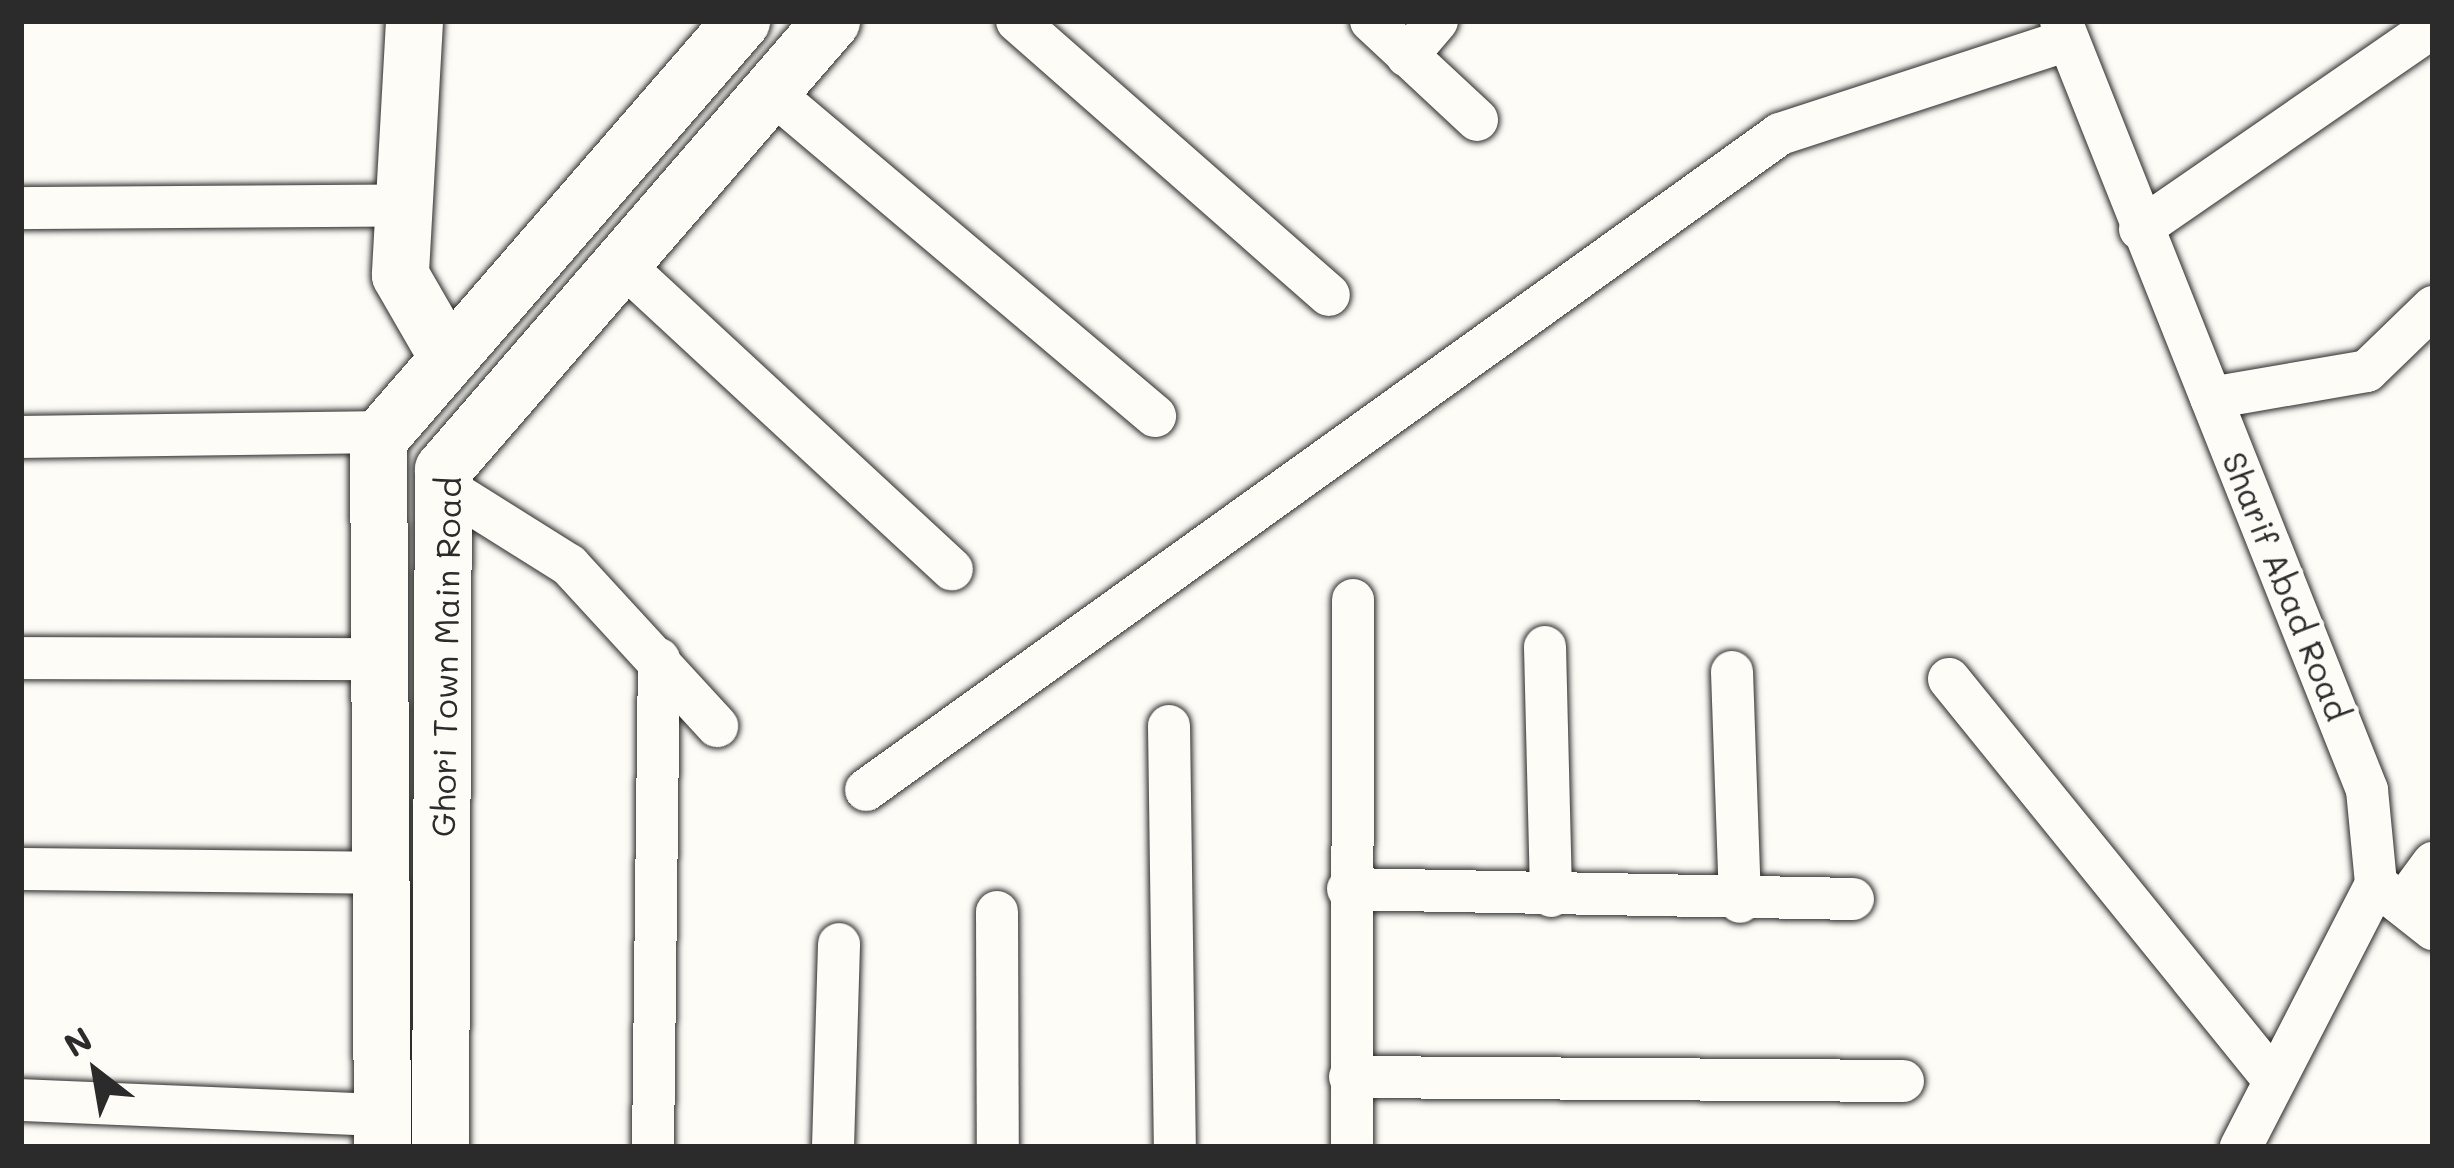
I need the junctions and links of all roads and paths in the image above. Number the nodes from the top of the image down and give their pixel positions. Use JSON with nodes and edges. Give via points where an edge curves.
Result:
{"nodes":[{"id":1,"x":415,"y":21,"type":"edge"},
{"id":2,"x":741,"y":21,"type":"edge"},
{"id":3,"x":831,"y":21,"type":"edge"},
{"id":4,"x":1017,"y":21,"type":"edge"},
{"id":5,"x":1370,"y":21,"type":"edge"},
{"id":6,"x":1437,"y":21,"type":"edge"},
{"id":7,"x":2433,"y":27,"type":"edge"},
{"id":8,"x":2062,"y":32,"type":"edge"},
{"id":9,"x":1407,"y":56,"type":"junction"},
{"id":10,"x":770,"y":91,"type":"junction"},
{"id":11,"x":1477,"y":120,"type":"dead end"},
{"id":12,"x":411,"y":205,"type":"junction"},
{"id":13,"x":21,"y":208,"type":"edge"},
{"id":14,"x":2140,"y":229,"type":"junction"},
{"id":15,"x":621,"y":263,"type":"junction"},
{"id":16,"x":1329,"y":295,"type":"dead end"},
{"id":17,"x":2433,"y":307,"type":"edge"},
{"id":18,"x":448,"y":358,"type":"junction"},
{"id":19,"x":2211,"y":398,"type":"junction"},
{"id":20,"x":1155,"y":416,"type":"dead end"},
{"id":21,"x":384,"y":432,"type":"junction"},
{"id":22,"x":21,"y":437,"type":"edge"},
{"id":23,"x":443,"y":486,"type":"junction"},
{"id":24,"x":952,"y":571,"type":"dead end"},
{"id":25,"x":1354,"y":600,"type":"dead end"},
{"id":26,"x":1545,"y":646,"type":"dead end"},
{"id":27,"x":21,"y":658,"type":"edge"},
{"id":28,"x":379,"y":659,"type":"junction"},
{"id":29,"x":659,"y":659,"type":"junction"},
{"id":30,"x":1732,"y":672,"type":"dead end"},
{"id":31,"x":1949,"y":680,"type":"dead end"},
{"id":32,"x":717,"y":726,"type":"dead end"},
{"id":33,"x":1168,"y":726,"type":"dead end"},
{"id":34,"x":866,"y":790,"type":"dead end"},
{"id":35,"x":2433,"y":863,"type":"edge"},
{"id":36,"x":21,"y":869,"type":"edge"},
{"id":37,"x":381,"y":873,"type":"junction"},
{"id":38,"x":1348,"y":890,"type":"junction"},
{"id":39,"x":1552,"y":896,"type":"junction"},
{"id":40,"x":1853,"y":899,"type":"dead end"},
{"id":41,"x":1740,"y":902,"type":"junction"},
{"id":42,"x":2404,"y":906,"type":"edge"},
{"id":43,"x":997,"y":912,"type":"dead end"},
{"id":44,"x":839,"y":944,"type":"dead end"},
{"id":45,"x":1350,"y":1077,"type":"junction"},
{"id":46,"x":2273,"y":1079,"type":"junction"},
{"id":47,"x":1903,"y":1081,"type":"dead end"},
{"id":48,"x":21,"y":1100,"type":"edge"},
{"id":49,"x":382,"y":1131,"type":"edge"},
{"id":50,"x":440,"y":1147,"type":"edge"},
{"id":51,"x":653,"y":1147,"type":"edge"},
{"id":52,"x":833,"y":1147,"type":"edge"},
{"id":53,"x":998,"y":1147,"type":"edge"},
{"id":54,"x":1175,"y":1147,"type":"edge"},
{"id":55,"x":1352,"y":1147,"type":"edge"},
{"id":56,"x":2241,"y":1147,"type":"edge"}],
"edges":[{"from":1,"to":12,"type":"street"},
{"from":2,"to":18,"type":"street"},
{"from":3,"to":10,"type":"street","name":"Ghori Town Main Road"},
{"from":4,"to":16,"type":"street"},
{"from":5,"to":9,"type":"street"},
{"from":6,"to":9,"type":"street"},
{"from":7,"to":14,"type":"street"},
{"from":8,"to":14,"type":"street","name":"Sharif Abad Road"},
{"from":8,"to":34,"type":"street","via":[[1780,134]]},
{"from":9,"to":11,"type":"street"},
{"from":10,"to":15,"type":"street","name":"Ghori Town Main Road"},
{"from":10,"to":20,"type":"street"},
{"from":12,"to":13,"type":"street"},
{"from":12,"to":18,"type":"street","via":[[400,275]]},
{"from":14,"to":19,"type":"street","name":"Sharif Abad Road"},
{"from":15,"to":23,"type":"street","name":"Ghori Town Main Road","via":[[443,469]]},
{"from":15,"to":24,"type":"street"},
{"from":17,"to":19,"type":"street","via":[[2367,370]]},
{"from":18,"to":21,"type":"street"},
{"from":19,"to":42,"type":"street","name":"Sharif Abad Road","via":[[2367,790]]},
{"from":21,"to":22,"type":"street"},
{"from":21,"to":28,"type":"street"},
{"from":23,"to":29,"type":"street","via":[[569,565]]},
{"from":23,"to":50,"type":"street","name":"Ghori Town Main Road"},
{"from":25,"to":38,"type":"street"},
{"from":26,"to":39,"type":"street"},
{"from":27,"to":28,"type":"street"},
{"from":28,"to":37,"type":"street"},
{"from":29,"to":32,"type":"street"},
{"from":29,"to":51,"type":"street"},
{"from":30,"to":41,"type":"street"},
{"from":31,"to":46,"type":"street"},
{"from":33,"to":54,"type":"street"},
{"from":35,"to":42,"type":"street"},
{"from":36,"to":37,"type":"street"},
{"from":37,"to":49,"type":"street"},
{"from":38,"to":39,"type":"street"},
{"from":38,"to":45,"type":"street"},
{"from":39,"to":41,"type":"street"},
{"from":40,"to":41,"type":"street"},
{"from":42,"to":46,"type":"street"},
{"from":43,"to":53,"type":"street"},
{"from":44,"to":52,"type":"street"},
{"from":45,"to":47,"type":"street"},
{"from":45,"to":55,"type":"street"},
{"from":46,"to":56,"type":"street"},
{"from":48,"to":49,"type":"street"}]}
